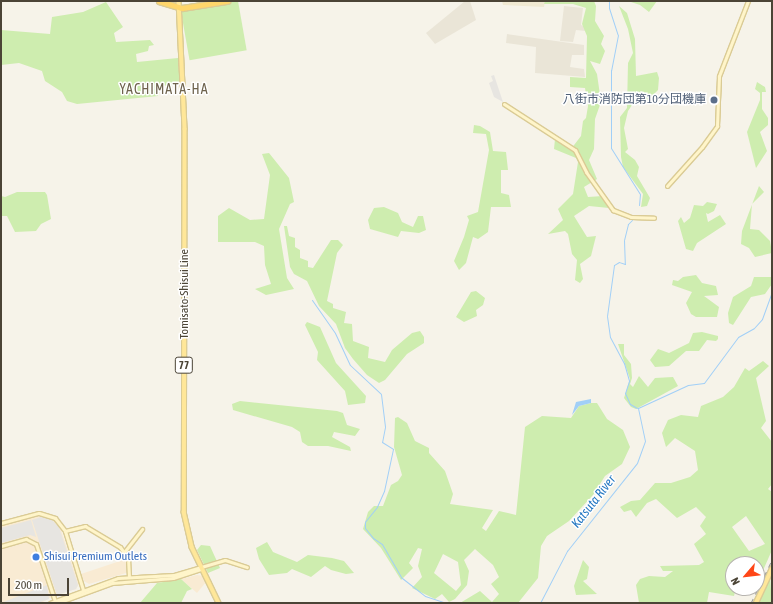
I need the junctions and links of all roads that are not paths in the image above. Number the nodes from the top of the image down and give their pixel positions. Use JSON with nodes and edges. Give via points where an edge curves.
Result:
{"nodes":[{"id":1,"x":159,"y":1,"type":"edge"},
{"id":2,"x":179,"y":1,"type":"edge"},
{"id":3,"x":227,"y":1,"type":"edge"},
{"id":4,"x":748,"y":1,"type":"edge"},
{"id":5,"x":179,"y":8,"type":"junction"},
{"id":6,"x":504,"y":104,"type":"dead end"},
{"id":7,"x":667,"y":186,"type":"dead end"},
{"id":8,"x":654,"y":218,"type":"dead end"},
{"id":9,"x":1,"y":523,"type":"edge"},
{"id":10,"x":65,"y":530,"type":"junction"},
{"id":11,"x":142,"y":530,"type":"dead end"},
{"id":12,"x":1,"y":546,"type":"edge"},
{"id":13,"x":124,"y":551,"type":"junction"},
{"id":14,"x":247,"y":567,"type":"dead end"},
{"id":15,"x":202,"y":568,"type":"junction"},
{"id":16,"x":772,"y":568,"type":"edge"},
{"id":17,"x":129,"y":577,"type":"junction"},
{"id":18,"x":84,"y":590,"type":"junction"},
{"id":19,"x":90,"y":590,"type":"junction"},
{"id":20,"x":82,"y":594,"type":"junction"},
{"id":21,"x":56,"y":602,"type":"edge"},
{"id":22,"x":50,"y":603,"type":"edge"},
{"id":23,"x":219,"y":603,"type":"edge"},
{"id":24,"x":756,"y":603,"type":"edge"}],
"edges":[{"from":1,"to":5,"type":"highway"},
{"from":2,"to":5,"type":"main road","name":"Tomisato-Shisui Line","number":"77"},
{"from":3,"to":5,"type":"highway"},
{"from":4,"to":7,"type":"street","via":[[719,76],[717,126]]},
{"from":5,"to":15,"type":"main road","name":"Tomisato-Shisui Line","number":"77","via":[[185,128],[184,506],[192,547]]},
{"from":6,"to":8,"type":"street","via":[[576,150],[586,172],[613,210],[631,217]]},
{"from":9,"to":10,"type":"street","via":[[42,513],[55,518]]},
{"from":10,"to":13,"type":"street","via":[[77,526],[89,528]]},
{"from":10,"to":18,"type":"street"},
{"from":11,"to":13,"type":"street"},
{"from":12,"to":21,"type":"street","via":[[26,539],[34,541]]},
{"from":13,"to":17,"type":"street","via":[[128,560]]},
{"from":14,"to":15,"type":"street","via":[[225,560]]},
{"from":15,"to":17,"type":"street","via":[[174,575]]},
{"from":15,"to":19,"type":"street","via":[[184,576],[118,581]]},
{"from":15,"to":23,"type":"main road","name":"Tomisato-Shisui Line","number":"77"},
{"from":16,"to":24,"type":"main road"},
{"from":17,"to":18,"type":"street","via":[[106,581]]},
{"from":18,"to":19,"type":"street"},
{"from":18,"to":20,"type":"street"},
{"from":18,"to":21,"type":"street"},
{"from":19,"to":20,"type":"street"},
{"from":20,"to":21,"type":"street"},
{"from":21,"to":22,"type":"street"}]}
